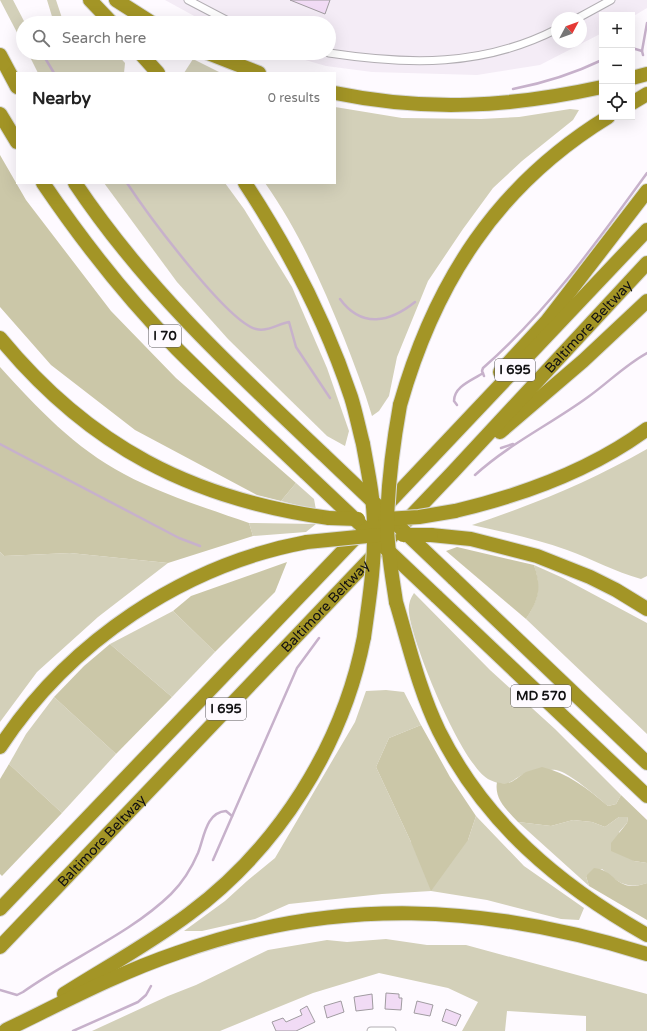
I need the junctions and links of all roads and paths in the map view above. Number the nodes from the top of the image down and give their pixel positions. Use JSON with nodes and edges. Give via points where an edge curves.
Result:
{"nodes":[{"id":1,"x":90,"y":0,"type":"edge"},
{"id":2,"x":116,"y":0,"type":"edge"},
{"id":3,"x":188,"y":0,"type":"edge"},
{"id":4,"x":611,"y":0,"type":"edge"},
{"id":5,"x":587,"y":13,"type":"edge"},
{"id":6,"x":105,"y":16,"type":"edge"},
{"id":7,"x":141,"y":16,"type":"edge"},
{"id":8,"x":219,"y":16,"type":"edge"},
{"id":9,"x":551,"y":32,"type":"edge"},
{"id":10,"x":336,"y":54,"type":"edge"},
{"id":11,"x":0,"y":55,"type":"edge"},
{"id":12,"x":146,"y":60,"type":"edge"},
{"id":13,"x":226,"y":60,"type":"edge"},
{"id":14,"x":157,"y":72,"type":"edge"},
{"id":15,"x":256,"y":72,"type":"edge"},
{"id":16,"x":647,"y":74,"type":"edge"},
{"id":17,"x":635,"y":77,"type":"edge"},
{"id":18,"x":16,"y":85,"type":"edge"},
{"id":19,"x":599,"y":88,"type":"edge"},
{"id":20,"x":336,"y":93,"type":"edge"},
{"id":21,"x":647,"y":94,"type":"edge"},
{"id":22,"x":635,"y":101,"type":"edge"},
{"id":23,"x":0,"y":114,"type":"edge"},
{"id":24,"x":603,"y":120,"type":"edge"},
{"id":25,"x":16,"y":140,"type":"edge"},
{"id":26,"x":44,"y":184,"type":"edge"},
{"id":27,"x":76,"y":184,"type":"edge"},
{"id":28,"x":247,"y":184,"type":"edge"},
{"id":29,"x":647,"y":191,"type":"edge"},
{"id":30,"x":647,"y":230,"type":"edge"},
{"id":31,"x":647,"y":263,"type":"edge"},
{"id":32,"x":647,"y":301,"type":"edge"},
{"id":33,"x":0,"y":338,"type":"edge"},
{"id":34,"x":647,"y":429,"type":"edge"},
{"id":35,"x":452,"y":473,"type":"junction"},
{"id":36,"x":383,"y":510,"type":"junction"},
{"id":37,"x":453,"y":578,"type":"joint"},
{"id":38,"x":436,"y":596,"type":"joint"},
{"id":39,"x":647,"y":609,"type":"edge"},
{"id":40,"x":0,"y":748,"type":"edge"},
{"id":41,"x":647,"y":763,"type":"edge"},
{"id":42,"x":647,"y":796,"type":"edge"},
{"id":43,"x":0,"y":909,"type":"edge"},
{"id":44,"x":647,"y":935,"type":"edge"},
{"id":45,"x":0,"y":947,"type":"edge"},
{"id":46,"x":647,"y":954,"type":"edge"},
{"id":47,"x":6,"y":1031,"type":"edge"},
{"id":48,"x":371,"y":1031,"type":"edge"},
{"id":49,"x":392,"y":1031,"type":"edge"}],
"edges":[{"from":1,"to":6,"type":"highway"},
{"from":2,"to":7,"type":"highway"},
{"from":3,"to":8,"type":"street"},
{"from":4,"to":5,"type":"street"},
{"from":9,"to":10,"type":"street","via":[[521,46],[427,62],[375,60]]},
{"from":11,"to":18,"type":"highway"},
{"from":12,"to":14,"type":"highway"},
{"from":13,"to":15,"type":"highway"},
{"from":16,"to":17,"type":"highway"},
{"from":19,"to":20,"type":"highway","via":[[528,101],[457,106],[401,103]]},
{"from":21,"to":22,"type":"highway"},
{"from":23,"to":25,"type":"highway"},
{"from":24,"to":44,"type":"highway","bridge":true,"via":[[586,130],[541,167],[492,217],[467,251],[444,291],[412,363],[400,405],[391,462],[387,523],[396,602],[416,670],[439,731],[457,760],[496,816],[521,845],[592,902]]},
{"from":26,"to":38,"type":"highway","number":"I 70","bridge":true,"via":[[97,258],[176,348]]},
{"from":27,"to":37,"type":"highway","number":"I 70","bridge":true,"via":[[117,241],[194,331]]},
{"from":28,"to":47,"type":"highway","bridge":true,"via":[[314,306],[339,361],[363,444],[371,487],[374,526],[372,580],[358,672],[345,707],[312,777],[289,811],[250,858],[189,914]]},
{"from":29,"to":36,"type":"highway","via":[[547,321]]},
{"from":30,"to":36,"type":"highway","name":"Baltimore Beltway","number":"I 695"},
{"from":31,"to":35,"type":"highway","name":"Baltimore Beltway","number":"I 695"},
{"from":32,"to":35,"type":"highway","via":[[583,361]]},
{"from":33,"to":34,"type":"highway","bridge":true,"via":[[22,365],[87,424],[163,471],[192,484],[252,504],[290,513],[329,518],[387,518],[419,517],[454,511],[496,501],[578,471]]},
{"from":35,"to":45,"type":"highway","name":"Baltimore Beltway","number":"I 695"},
{"from":36,"to":43,"type":"highway","name":"Baltimore Beltway","number":"I 695"},
{"from":37,"to":41,"type":"highway","number":"MD 570"},
{"from":38,"to":42,"type":"highway","number":"MD 570"},
{"from":39,"to":40,"type":"highway","bridge":true,"via":[[590,577],[537,556],[471,539],[430,535],[372,535],[282,547],[210,571],[145,605],[112,628],[53,681],[28,709]]},
{"from":46,"to":47,"type":"highway","via":[[571,932],[468,915],[425,912],[338,915],[262,927],[177,953],[113,979]]},
{"from":48,"to":49,"type":"street"}]}
